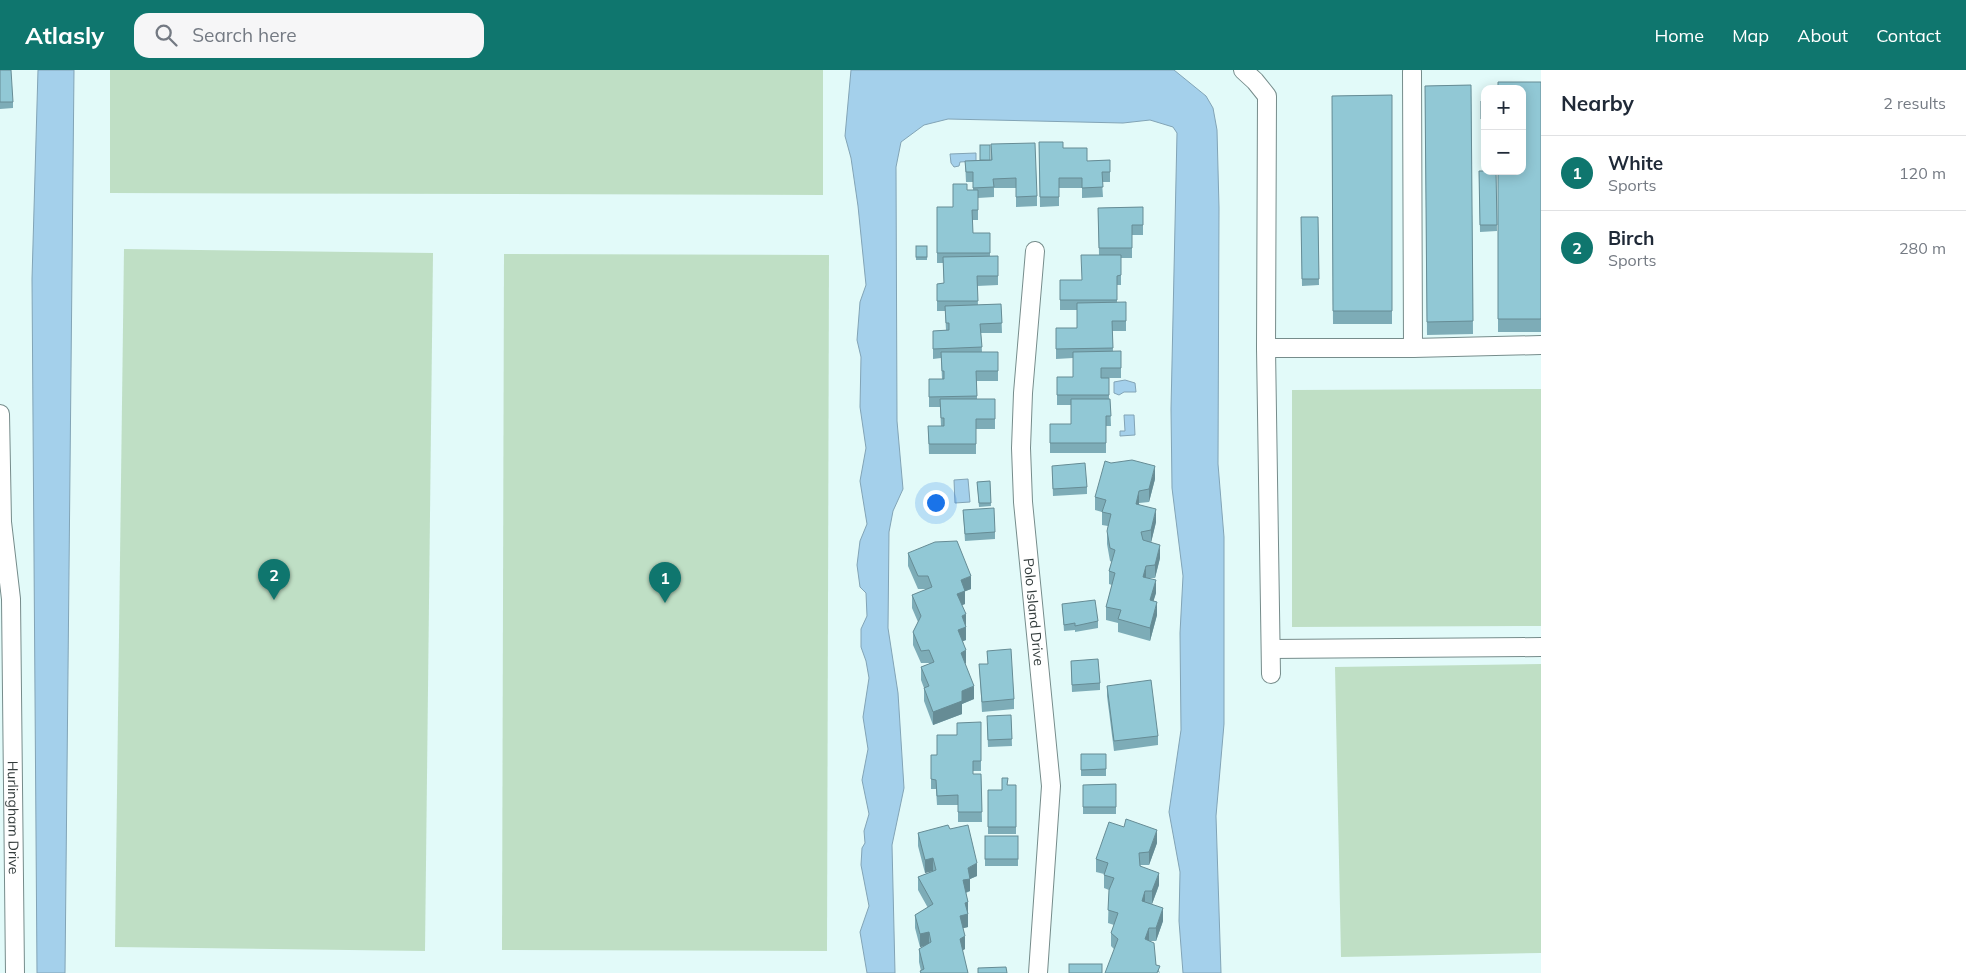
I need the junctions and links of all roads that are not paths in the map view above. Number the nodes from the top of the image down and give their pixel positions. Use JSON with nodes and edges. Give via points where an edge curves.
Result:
{"nodes":[{"id":1,"x":1243,"y":70,"type":"edge"},
{"id":2,"x":1412,"y":72,"type":"dead end"},
{"id":3,"x":1035,"y":251,"type":"dead end"},
{"id":4,"x":1541,"y":345,"type":"edge"},
{"id":5,"x":1266,"y":348,"type":"junction"},
{"id":6,"x":1413,"y":348,"type":"junction"},
{"id":7,"x":0,"y":414,"type":"edge"},
{"id":8,"x":1,"y":525,"type":"edge"},
{"id":9,"x":0,"y":640,"type":"edge"},
{"id":10,"x":1541,"y":647,"type":"edge"},
{"id":11,"x":1271,"y":649,"type":"junction"},
{"id":12,"x":12,"y":662,"type":"junction"},
{"id":13,"x":1271,"y":674,"type":"dead end"},
{"id":14,"x":15,"y":973,"type":"edge"},
{"id":15,"x":1038,"y":973,"type":"edge"}],
"edges":[{"from":1,"to":5,"type":"street","via":[[1267,96]]},
{"from":2,"to":6,"type":"street"},
{"from":3,"to":15,"type":"street","name":"Polo Island Drive","via":[[1021,448],[1022,502],[1051,786]]},
{"from":4,"to":6,"type":"street"},
{"from":5,"to":6,"type":"street"},
{"from":5,"to":11,"type":"street"},
{"from":7,"to":8,"type":"street","name":"Hurlingham Drive"},
{"from":8,"to":12,"type":"street","name":"Hurlingham Drive","via":[[11,600]]},
{"from":9,"to":12,"type":"street","name":"Hurlingham Drive"},
{"from":10,"to":11,"type":"street"},
{"from":11,"to":13,"type":"street"},
{"from":12,"to":14,"type":"street","name":"Hurlingham Drive"}]}
